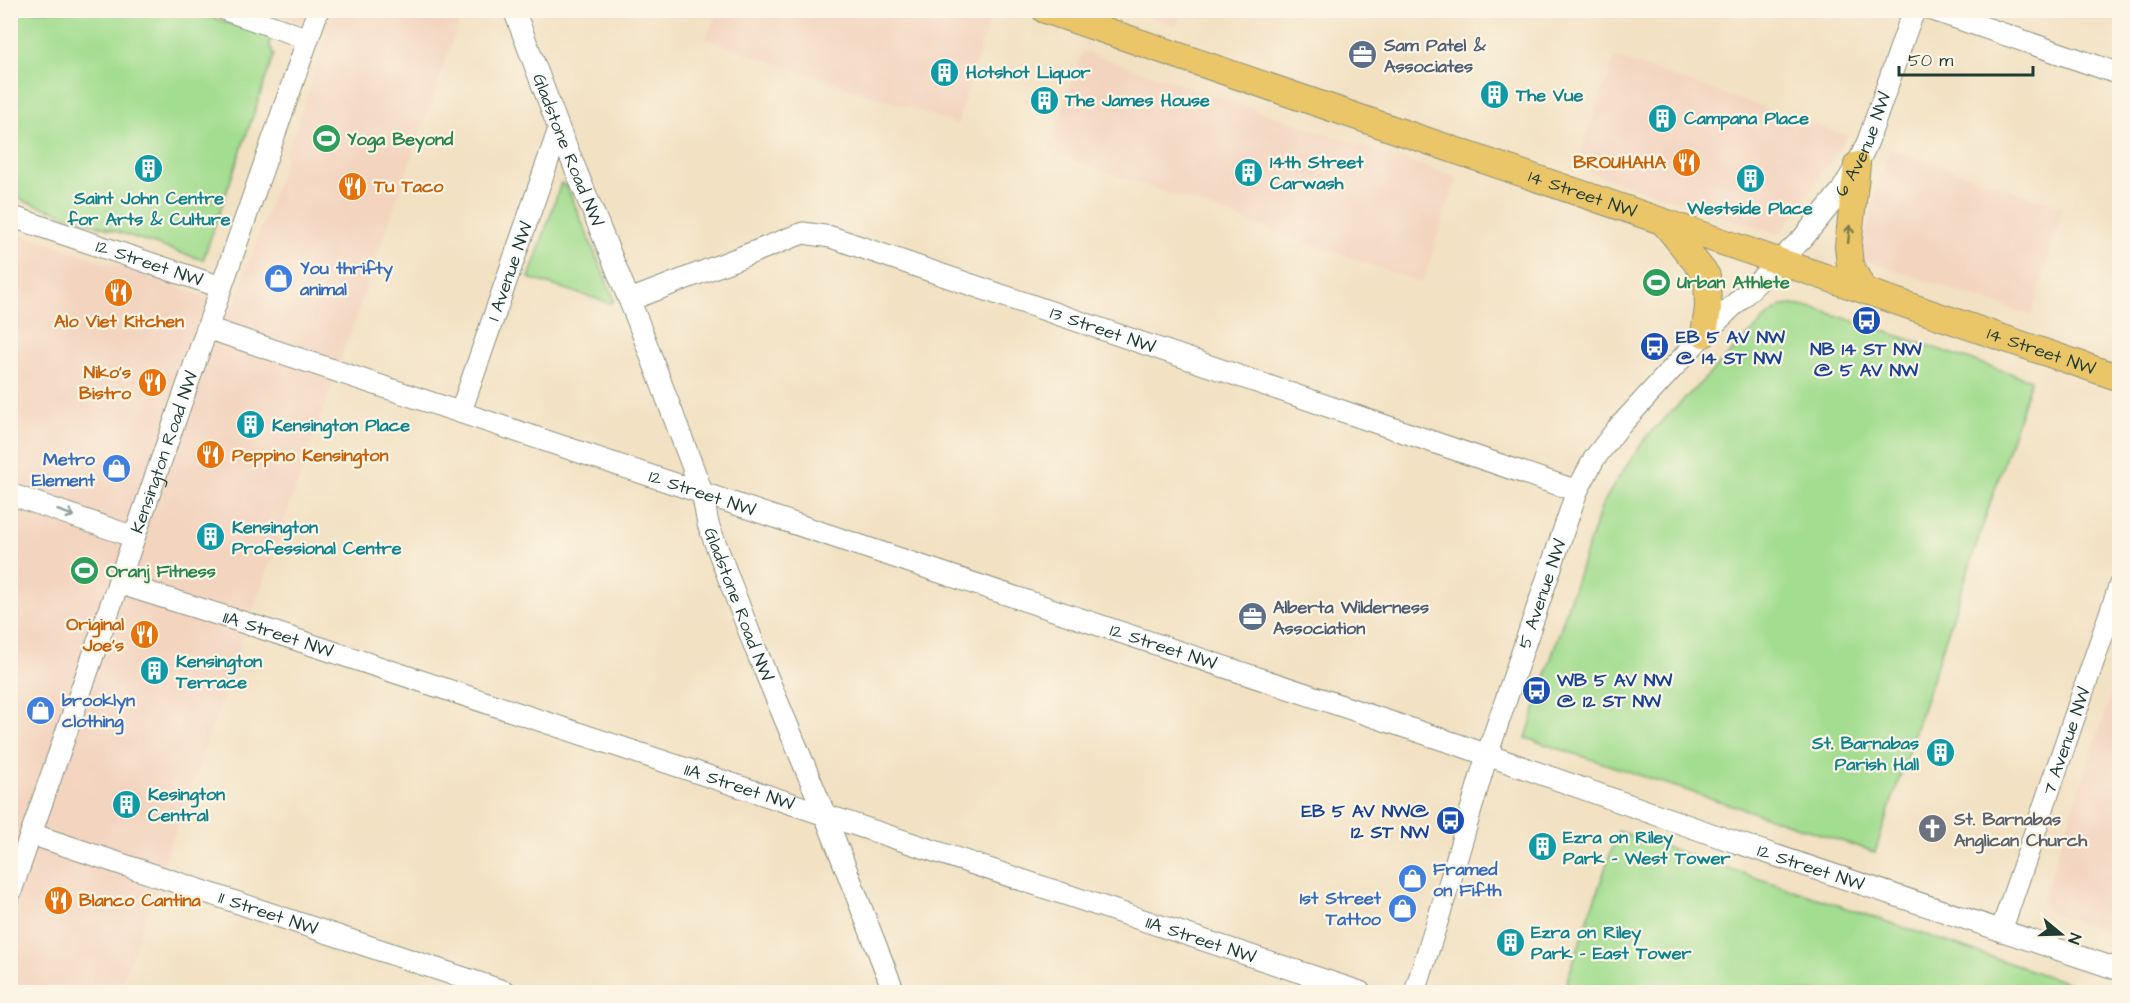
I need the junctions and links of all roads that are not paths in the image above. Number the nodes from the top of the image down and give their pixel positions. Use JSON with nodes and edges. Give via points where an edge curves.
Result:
{"nodes":[{"id":1,"x":226,"y":10,"type":"edge"},
{"id":2,"x":318,"y":10,"type":"edge"},
{"id":3,"x":514,"y":10,"type":"edge"},
{"id":4,"x":1045,"y":10,"type":"edge"},
{"id":5,"x":1916,"y":10,"type":"edge"},
{"id":6,"x":1932,"y":10,"type":"edge"},
{"id":7,"x":308,"y":39,"type":"junction"},
{"id":8,"x":2120,"y":74,"type":"edge"},
{"id":9,"x":559,"y":129,"type":"junction"},
{"id":10,"x":1857,"y":165,"type":"junction"},
{"id":11,"x":10,"y":216,"type":"edge"},
{"id":12,"x":1665,"y":223,"type":"junction"},
{"id":13,"x":1782,"y":261,"type":"junction"},
{"id":14,"x":221,"y":287,"type":"junction"},
{"id":15,"x":1863,"y":289,"type":"junction"},
{"id":16,"x":630,"y":300,"type":"junction"},
{"id":17,"x":207,"y":327,"type":"junction"},
{"id":18,"x":1704,"y":334,"type":"junction"},
{"id":19,"x":2120,"y":378,"type":"edge"},
{"id":20,"x":460,"y":411,"type":"junction"},
{"id":21,"x":1577,"y":491,"type":"junction"},
{"id":22,"x":702,"y":492,"type":"junction"},
{"id":23,"x":10,"y":494,"type":"edge"},
{"id":24,"x":134,"y":537,"type":"junction"},
{"id":25,"x":118,"y":583,"type":"junction"},
{"id":26,"x":2120,"y":584,"type":"edge"},
{"id":27,"x":1487,"y":754,"type":"junction"},
{"id":28,"x":825,"y":815,"type":"junction"},
{"id":29,"x":22,"y":845,"type":"edge"},
{"id":30,"x":10,"y":894,"type":"edge"},
{"id":31,"x":2001,"y":931,"type":"junction"},
{"id":32,"x":2120,"y":970,"type":"edge"},
{"id":33,"x":506,"y":993,"type":"edge"},
{"id":34,"x":894,"y":993,"type":"edge"},
{"id":35,"x":1360,"y":993,"type":"edge"},
{"id":36,"x":1415,"y":993,"type":"edge"}],
"edges":[{"from":1,"to":7,"type":"street"},
{"from":2,"to":7,"type":"street","name":"Kensington Road NW"},
{"from":3,"to":9,"type":"street","name":"Gladstone Road NW"},
{"from":4,"to":12,"type":"main road","name":"14 Street NW"},
{"from":5,"to":10,"type":"street","name":"6 Avenue NW"},
{"from":6,"to":8,"type":"street"},
{"from":7,"to":14,"type":"street","name":"Kensington Road NW"},
{"from":9,"to":16,"type":"street","name":"Gladstone Road NW"},
{"from":9,"to":20,"type":"street","name":"1 Avenue NW"},
{"from":10,"to":13,"type":"street","name":"6 Avenue NW","via":[[1826,212]]},
{"from":15,"to":10,"type":"main road","one_way":true,"via":[[1850,265],[1848,246]]},
{"from":11,"to":14,"type":"street","name":"12 Street NW"},
{"from":12,"to":13,"type":"main road","name":"14 Street NW"},
{"from":12,"to":18,"type":"main road","via":[[1707,276]]},
{"from":13,"to":15,"type":"main road","name":"14 Street NW"},
{"from":13,"to":18,"type":"street","name":"5 Avenue NW"},
{"from":14,"to":17,"type":"street","name":"Kensington Road NW"},
{"from":15,"to":19,"type":"main road","name":"14 Street NW"},
{"from":16,"to":21,"type":"street","name":"13 Street NW","via":[[803,233],[831,237]]},
{"from":16,"to":22,"type":"street","name":"Gladstone Road NW"},
{"from":17,"to":20,"type":"street","name":"12 Street NW"},
{"from":17,"to":24,"type":"street","name":"Kensington Road NW"},
{"from":18,"to":21,"type":"street","name":"5 Avenue NW","via":[[1617,429],[1594,459]]},
{"from":20,"to":22,"type":"street","name":"12 Street NW"},
{"from":21,"to":27,"type":"street","name":"5 Avenue NW"},
{"from":22,"to":27,"type":"street","name":"12 Street NW"},
{"from":22,"to":28,"type":"street","name":"Gladstone Road NW","via":[[708,524]]},
{"from":23,"to":24,"type":"street","one_way":true},
{"from":24,"to":25,"type":"street","name":"Kensington Road NW"},
{"from":25,"to":28,"type":"street","name":"11A Street NW"},
{"from":25,"to":29,"type":"street","name":"Kensington Road NW"},
{"from":26,"to":31,"type":"street","name":"7 Avenue NW"},
{"from":27,"to":31,"type":"street","name":"12 Street NW"},
{"from":27,"to":36,"type":"street","name":"5 Avenue NW"},
{"from":28,"to":34,"type":"street","name":"Gladstone Road NW"},
{"from":28,"to":35,"type":"street","name":"11A Street NW"},
{"from":29,"to":30,"type":"street","name":"Kensington Road NW"},
{"from":29,"to":33,"type":"street","name":"11 Street NW"},
{"from":31,"to":32,"type":"street","name":"12 Street NW"}]}
